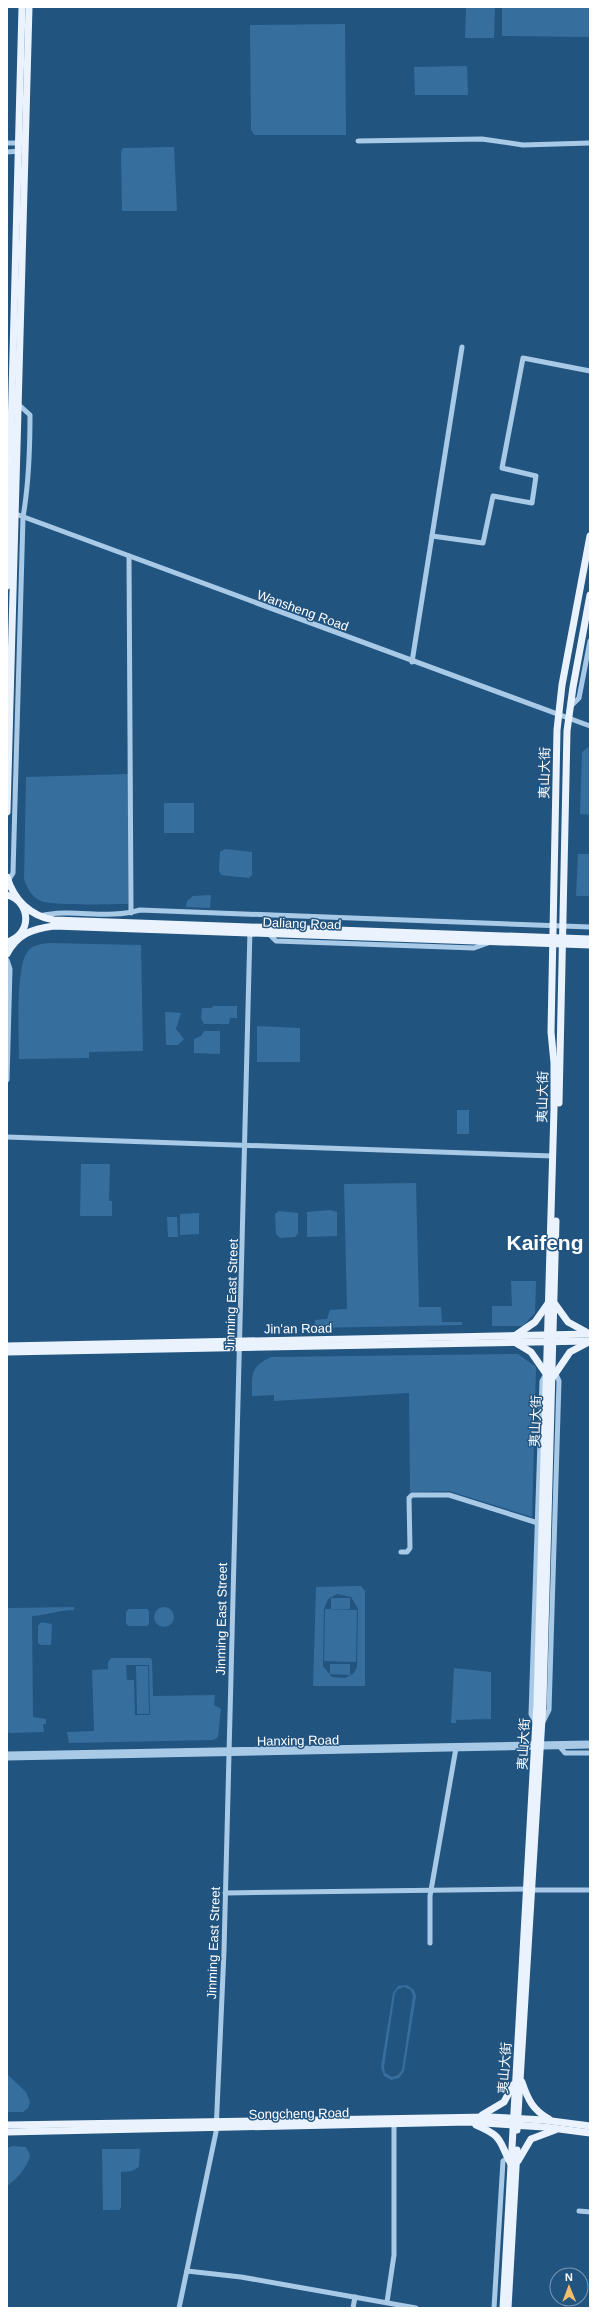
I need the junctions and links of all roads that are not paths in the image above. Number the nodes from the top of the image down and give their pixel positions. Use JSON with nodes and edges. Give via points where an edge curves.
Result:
{"nodes":[{"id":1,"x":22,"y":7,"type":"edge"},
{"id":2,"x":29,"y":7,"type":"edge"},
{"id":3,"x":358,"y":142,"type":"dead end"},
{"id":4,"x":7,"y":143,"type":"edge"},
{"id":5,"x":21,"y":143,"type":"junction"},
{"id":6,"x":590,"y":143,"type":"edge"},
{"id":7,"x":21,"y":151,"type":"junction"},
{"id":8,"x":7,"y":152,"type":"edge"},
{"id":9,"x":462,"y":347,"type":"dead end"},
{"id":10,"x":590,"y":371,"type":"edge"},
{"id":11,"x":12,"y":390,"type":"edge"},
{"id":12,"x":12,"y":406,"type":"edge"},
{"id":13,"x":11,"y":512,"type":"edge"},
{"id":14,"x":23,"y":517,"type":"junction"},
{"id":15,"x":432,"y":536,"type":"junction"},
{"id":16,"x":590,"y":537,"type":"edge"},
{"id":17,"x":129,"y":556,"type":"junction"},
{"id":18,"x":7,"y":586,"type":"edge"},
{"id":19,"x":590,"y":595,"type":"edge"},
{"id":20,"x":590,"y":641,"type":"edge"},
{"id":21,"x":412,"y":662,"type":"junction"},
{"id":22,"x":570,"y":707,"type":"junction"},
{"id":23,"x":558,"y":715,"type":"junction"},
{"id":24,"x":569,"y":719,"type":"junction"},
{"id":25,"x":590,"y":726,"type":"edge"},
{"id":26,"x":7,"y":812,"type":"edge"},
{"id":27,"x":8,"y":879,"type":"edge"},
{"id":28,"x":7,"y":895,"type":"edge"},
{"id":29,"x":20,"y":902,"type":"junction"},
{"id":30,"x":131,"y":913,"type":"junction"},
{"id":31,"x":39,"y":916,"type":"junction"},
{"id":32,"x":553,"y":926,"type":"junction"},
{"id":33,"x":563,"y":926,"type":"junction"},
{"id":34,"x":590,"y":927,"type":"edge"},
{"id":35,"x":250,"y":930,"type":"junction"},
{"id":36,"x":16,"y":938,"type":"junction"},
{"id":37,"x":590,"y":939,"type":"edge"},
{"id":38,"x":553,"y":941,"type":"junction"},
{"id":39,"x":563,"y":941,"type":"junction"},
{"id":40,"x":7,"y":942,"type":"edge"},
{"id":41,"x":590,"y":945,"type":"edge"},
{"id":42,"x":7,"y":954,"type":"edge"},
{"id":43,"x":7,"y":960,"type":"edge"},
{"id":44,"x":7,"y":1080,"type":"edge"},
{"id":45,"x":7,"y":1138,"type":"edge"},
{"id":46,"x":246,"y":1146,"type":"junction"},
{"id":47,"x":553,"y":1156,"type":"junction"},
{"id":48,"x":552,"y":1303,"type":"junction"},
{"id":49,"x":590,"y":1334,"type":"edge"},
{"id":50,"x":551,"y":1338,"type":"junction"},
{"id":51,"x":514,"y":1339,"type":"junction"},
{"id":52,"x":588,"y":1343,"type":"edge"},
{"id":53,"x":240,"y":1344,"type":"junction"},
{"id":54,"x":7,"y":1346,"type":"edge"},
{"id":55,"x":7,"y":1352,"type":"edge"},
{"id":56,"x":551,"y":1373,"type":"junction"},
{"id":57,"x":538,"y":1523,"type":"junction"},
{"id":58,"x":401,"y":1552,"type":"dead end"},
{"id":59,"x":539,"y":1723,"type":"junction"},
{"id":60,"x":590,"y":1743,"type":"edge"},
{"id":61,"x":538,"y":1745,"type":"junction"},
{"id":62,"x":590,"y":1746,"type":"edge"},
{"id":63,"x":560,"y":1747,"type":"junction"},
{"id":64,"x":456,"y":1748,"type":"junction"},
{"id":65,"x":229,"y":1751,"type":"junction"},
{"id":66,"x":590,"y":1753,"type":"edge"},
{"id":67,"x":7,"y":1754,"type":"edge"},
{"id":68,"x":7,"y":1758,"type":"edge"},
{"id":69,"x":432,"y":1890,"type":"junction"},
{"id":70,"x":530,"y":1890,"type":"junction"},
{"id":71,"x":590,"y":1890,"type":"edge"},
{"id":72,"x":225,"y":1893,"type":"junction"},
{"id":73,"x":430,"y":1943,"type":"dead end"},
{"id":74,"x":518,"y":2077,"type":"junction"},
{"id":75,"x":478,"y":2117,"type":"junction"},
{"id":76,"x":515,"y":2121,"type":"junction"},
{"id":77,"x":557,"y":2121,"type":"junction"},
{"id":78,"x":468,"y":2122,"type":"junction"},
{"id":79,"x":217,"y":2124,"type":"junction"},
{"id":80,"x":394,"y":2124,"type":"junction"},
{"id":81,"x":7,"y":2125,"type":"edge"},
{"id":82,"x":590,"y":2126,"type":"edge"},
{"id":83,"x":560,"y":2129,"type":"junction"},
{"id":84,"x":7,"y":2132,"type":"edge"},
{"id":85,"x":590,"y":2133,"type":"edge"},
{"id":86,"x":510,"y":2156,"type":"junction"},
{"id":87,"x":514,"y":2165,"type":"junction"},
{"id":88,"x":579,"y":2211,"type":"dead end"},
{"id":89,"x":590,"y":2212,"type":"edge"},
{"id":90,"x":187,"y":2271,"type":"junction"},
{"id":91,"x":355,"y":2297,"type":"junction"},
{"id":92,"x":387,"y":2302,"type":"junction"},
{"id":93,"x":179,"y":2308,"type":"edge"},
{"id":94,"x":353,"y":2308,"type":"edge"},
{"id":95,"x":416,"y":2308,"type":"edge"},
{"id":96,"x":494,"y":2308,"type":"edge"},
{"id":97,"x":503,"y":2308,"type":"edge"},
{"id":98,"x":508,"y":2308,"type":"edge"}],
"edges":[{"from":1,"to":5,"type":"main road"},
{"from":2,"to":5,"type":"main road"},
{"from":3,"to":6,"type":"street","via":[[482,139],[523,145]]},
{"from":4,"to":5,"type":"street"},
{"from":5,"to":7,"type":"main road"},
{"from":7,"to":8,"type":"street"},
{"from":7,"to":11,"type":"main road"},
{"from":9,"to":15,"type":"street"},
{"from":10,"to":15,"type":"street","via":[[523,358],[502,468],[536,476],[532,503],[493,496],[483,543]]},
{"from":11,"to":12,"type":"main road"},
{"from":12,"to":13,"type":"main road"},
{"from":12,"to":14,"type":"street","via":[[30,415],[28,491]]},
{"from":13,"to":14,"type":"street","name":"Wansheng Road"},
{"from":13,"to":18,"type":"main road"},
{"from":13,"to":26,"type":"main road"},
{"from":14,"to":17,"type":"street","name":"Wansheng Road"},
{"from":14,"to":27,"type":"street","via":[[13,873]]},
{"from":15,"to":21,"type":"street"},
{"from":16,"to":23,"type":"main road","name":"夷山大街"},
{"from":17,"to":21,"type":"street","name":"Wansheng Road"},
{"from":17,"to":30,"type":"street"},
{"from":19,"to":22,"type":"main road","name":"夷山大街"},
{"from":20,"to":22,"type":"street","via":[[579,698]]},
{"from":21,"to":23,"type":"street","name":"Wansheng Road"},
{"from":22,"to":24,"type":"main road","name":"夷山大街"},
{"from":23,"to":24,"type":"street","name":"Wansheng Road"},
{"from":23,"to":32,"type":"main road","name":"夷山大街"},
{"from":24,"to":25,"type":"street","name":"Wansheng Road"},
{"from":24,"to":33,"type":"main road","name":"夷山大街"},
{"from":27,"to":29,"type":"main road"},
{"from":28,"to":29,"type":"main road","name":"Daliang Road"},
{"from":29,"to":31,"type":"main road","name":"Daliang Road"},
{"from":29,"to":36,"type":"main road","via":[[26,919],[24,928]]},
{"from":30,"to":31,"type":"street","via":[[54,913]]},
{"from":30,"to":32,"type":"street","via":[[140,910]]},
{"from":31,"to":35,"type":"main road","name":"Daliang Road","via":[[54,920]]},
{"from":32,"to":33,"type":"street"},
{"from":32,"to":38,"type":"main road","name":"夷山大街"},
{"from":33,"to":34,"type":"street"},
{"from":33,"to":39,"type":"main road","name":"夷山大街"},
{"from":35,"to":36,"type":"main road","name":"Daliang Road","via":[[54,926]]},
{"from":35,"to":38,"type":"main road","name":"Daliang Road"},
{"from":35,"to":38,"type":"main road","name":"Daliang Road","via":[[268,934]]},
{"from":35,"to":46,"type":"street","name":"Jinming East Street"},
{"from":36,"to":40,"type":"main road","name":"Daliang Road"},
{"from":36,"to":42,"type":"main road"},
{"from":37,"to":39,"type":"main road","name":"Daliang Road"},
{"from":38,"to":39,"type":"main road","name":"Daliang Road"},
{"from":38,"to":47,"type":"main road","name":"夷山大街"},
{"from":39,"to":41,"type":"main road","name":"Daliang Road"},
{"from":39,"to":48,"type":"main road","name":"夷山大街"},
{"from":43,"to":44,"type":"street","via":[[10,969]]},
{"from":45,"to":46,"type":"street"},
{"from":46,"to":47,"type":"street"},
{"from":46,"to":53,"type":"street","name":"Jinming East Street"},
{"from":47,"to":48,"type":"main road","name":"夷山大街"},
{"from":48,"to":49,"type":"main road","via":[[568,1322]]},
{"from":48,"to":50,"type":"main road","name":"夷山大街"},
{"from":48,"to":51,"type":"main road","via":[[535,1322]]},
{"from":49,"to":50,"type":"main road","name":"Jin'an Road"},
{"from":50,"to":51,"type":"main road","name":"Jin'an Road"},
{"from":50,"to":52,"type":"main road","name":"Jin'an Road"},
{"from":50,"to":56,"type":"main road","name":"夷山大街"},
{"from":51,"to":53,"type":"main road","name":"Jin'an Road"},
{"from":51,"to":56,"type":"main road"},
{"from":52,"to":56,"type":"main road","via":[[570,1352]]},
{"from":53,"to":54,"type":"main road","name":"Jin'an Road"},
{"from":53,"to":55,"type":"main road","name":"Jin'an Road"},
{"from":53,"to":65,"type":"street","name":"Jinming East Street"},
{"from":56,"to":57,"type":"street","via":[[542,1381]]},
{"from":56,"to":59,"type":"main road","name":"夷山大街"},
{"from":56,"to":59,"type":"street","via":[[559,1381],[548,1710]]},
{"from":57,"to":58,"type":"street","via":[[449,1495],[412,1495],[409,1498],[410,1548],[407,1552]]},
{"from":57,"to":59,"type":"street","via":[[531,1714]]},
{"from":59,"to":61,"type":"main road","name":"夷山大街"},
{"from":60,"to":61,"type":"street","name":"Hanxing Road"},
{"from":61,"to":63,"type":"street","name":"Hanxing Road"},
{"from":61,"to":64,"type":"street","name":"Hanxing Road"},
{"from":61,"to":65,"type":"street","name":"Hanxing Road"},
{"from":61,"to":70,"type":"main road","name":"夷山大街"},
{"from":62,"to":63,"type":"street","name":"Hanxing Road"},
{"from":63,"to":66,"type":"street","via":[[565,1754]]},
{"from":64,"to":65,"type":"street","name":"Hanxing Road"},
{"from":64,"to":69,"type":"street"},
{"from":65,"to":67,"type":"street","name":"Hanxing Road"},
{"from":65,"to":68,"type":"street","name":"Hanxing Road"},
{"from":65,"to":72,"type":"street","name":"Jinming East Street"},
{"from":69,"to":70,"type":"street"},
{"from":69,"to":72,"type":"street"},
{"from":69,"to":73,"type":"street"},
{"from":70,"to":71,"type":"street"},
{"from":70,"to":74,"type":"main road","name":"夷山大街"},
{"from":72,"to":79,"type":"street","name":"Jinming East Street"},
{"from":74,"to":75,"type":"main road","via":[[504,2102]]},
{"from":74,"to":76,"type":"main road","name":"夷山大街"},
{"from":74,"to":77,"type":"main road","via":[[535,2110]]},
{"from":75,"to":76,"type":"main road","name":"Songcheng Road"},
{"from":75,"to":79,"type":"main road","name":"Songcheng Road"},
{"from":76,"to":77,"type":"main road","name":"Songcheng Road"},
{"from":76,"to":78,"type":"main road","name":"Songcheng Road"},
{"from":76,"to":83,"type":"main road","name":"Songcheng Road"},
{"from":76,"to":86,"type":"main road","name":"夷山大街"},
{"from":76,"to":87,"type":"main road","name":"夷山大街"},
{"from":77,"to":82,"type":"main road","name":"Songcheng Road"},
{"from":78,"to":80,"type":"main road","name":"Songcheng Road"},
{"from":78,"to":86,"type":"main road","via":[[497,2135]]},
{"from":79,"to":80,"type":"main road","name":"Songcheng Road"},
{"from":79,"to":81,"type":"main road","name":"Songcheng Road"},
{"from":79,"to":84,"type":"main road","name":"Songcheng Road"},
{"from":79,"to":90,"type":"street","name":"Jinming East Street","via":[[215,2145]]},
{"from":80,"to":92,"type":"street","via":[[394,2255]]},
{"from":83,"to":85,"type":"main road","name":"Songcheng Road"},
{"from":83,"to":87,"type":"main road","via":[[531,2139]]},
{"from":86,"to":87,"type":"main road","name":"夷山大街"},
{"from":86,"to":96,"type":"street","via":[[503,2161]]},
{"from":87,"to":97,"type":"main road","name":"夷山大街"},
{"from":87,"to":98,"type":"main road","name":"夷山大街"},
{"from":88,"to":89,"type":"street"},
{"from":90,"to":91,"type":"street","via":[[240,2277]]},
{"from":90,"to":93,"type":"street","name":"Jinming East Street"},
{"from":91,"to":92,"type":"street"},
{"from":91,"to":94,"type":"street"},
{"from":92,"to":95,"type":"street"}]}
